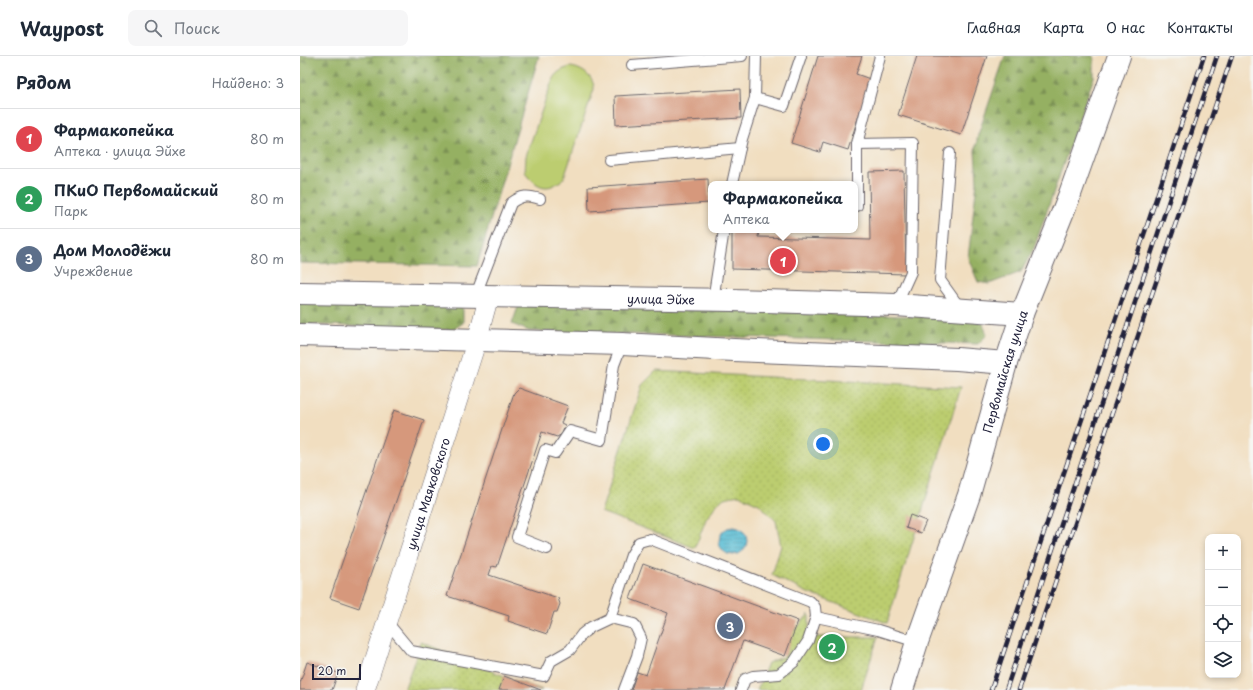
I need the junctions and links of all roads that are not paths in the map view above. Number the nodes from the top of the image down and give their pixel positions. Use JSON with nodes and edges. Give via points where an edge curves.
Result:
{"nodes":[{"id":1,"x":742,"y":56,"type":"edge"},
{"id":2,"x":756,"y":56,"type":"edge"},
{"id":3,"x":801,"y":56,"type":"edge"},
{"id":4,"x":880,"y":56,"type":"edge"},
{"id":5,"x":1119,"y":56,"type":"edge"},
{"id":6,"x":632,"y":65,"type":"dead end"},
{"id":7,"x":755,"y":98,"type":"junction"},
{"id":8,"x":857,"y":144,"type":"junction"},
{"id":9,"x":740,"y":148,"type":"junction"},
{"id":10,"x":950,"y":152,"type":"dead end"},
{"id":11,"x":609,"y":160,"type":"dead end"},
{"id":12,"x":733,"y":181,"type":"edge"},
{"id":13,"x":857,"y":181,"type":"edge"},
{"id":14,"x":540,"y":199,"type":"dead end"},
{"id":15,"x":724,"y":233,"type":"edge"},
{"id":16,"x":300,"y":293,"type":"edge"},
{"id":17,"x":482,"y":297,"type":"junction"},
{"id":18,"x":713,"y":300,"type":"junction"},
{"id":19,"x":896,"y":305,"type":"junction"},
{"id":20,"x":961,"y":310,"type":"junction"},
{"id":21,"x":1022,"y":314,"type":"junction"},
{"id":22,"x":300,"y":335,"type":"edge"},
{"id":23,"x":477,"y":340,"type":"junction"},
{"id":24,"x":622,"y":344,"type":"junction"},
{"id":25,"x":1006,"y":362,"type":"junction"},
{"id":26,"x":547,"y":549,"type":"dead end"},
{"id":27,"x":816,"y":616,"type":"junction"},
{"id":28,"x":610,"y":618,"type":"junction"},
{"id":29,"x":387,"y":622,"type":"junction"},
{"id":30,"x":917,"y":642,"type":"junction"},
{"id":31,"x":365,"y":690,"type":"edge"},
{"id":32,"x":624,"y":690,"type":"edge"},
{"id":33,"x":741,"y":690,"type":"edge"},
{"id":34,"x":902,"y":690,"type":"edge"}],
"edges":[{"from":1,"to":6,"type":"lane"},
{"from":2,"to":7,"type":"lane"},
{"from":3,"to":7,"type":"lane","via":[[784,106]]},
{"from":4,"to":8,"type":"lane"},
{"from":5,"to":21,"type":"main road","name":"Первомайская улица","via":[[1070,194]]},
{"from":7,"to":9,"type":"lane"},
{"from":8,"to":13,"type":"lane"},
{"from":8,"to":19,"type":"lane","via":[[913,143],[911,272]]},
{"from":9,"to":11,"type":"lane"},
{"from":9,"to":12,"type":"lane"},
{"from":10,"to":20,"type":"lane","via":[[940,280]]},
{"from":14,"to":17,"type":"lane","via":[[528,195],[511,203]]},
{"from":15,"to":18,"type":"lane"},
{"from":16,"to":17,"type":"main road","name":"улица Эйхе"},
{"from":17,"to":18,"type":"main road","name":"улица Эйхе"},
{"from":17,"to":23,"type":"street","name":"улица Маяковского"},
{"from":18,"to":19,"type":"main road","name":"улица Эйхе"},
{"from":19,"to":20,"type":"main road","name":"улица Эйхе"},
{"from":20,"to":21,"type":"main road","name":"улица Эйхе"},
{"from":21,"to":25,"type":"main road","name":"Первомайская улица"},
{"from":22,"to":23,"type":"main road"},
{"from":23,"to":24,"type":"main road"},
{"from":23,"to":29,"type":"street","name":"улица Маяковского"},
{"from":24,"to":25,"type":"main road"},
{"from":24,"to":26,"type":"lane","via":[[614,365],[602,440],[570,431],[555,454],[545,450],[517,537]]},
{"from":25,"to":30,"type":"main road","name":"Первомайская улица","via":[[969,495]]},
{"from":27,"to":28,"type":"lane","via":[[811,602],[650,539],[639,542],[631,555]]},
{"from":27,"to":30,"type":"lane"},
{"from":27,"to":33,"type":"lane","via":[[808,641],[794,662],[779,674],[745,679]]},
{"from":28,"to":29,"type":"lane","via":[[591,627],[570,650],[551,661],[544,676],[411,651]]},
{"from":28,"to":32,"type":"lane","via":[[634,624],[641,638]]},
{"from":29,"to":31,"type":"street","name":"улица Маяковского"},
{"from":30,"to":34,"type":"main road","name":"Первомайская улица"}]}
